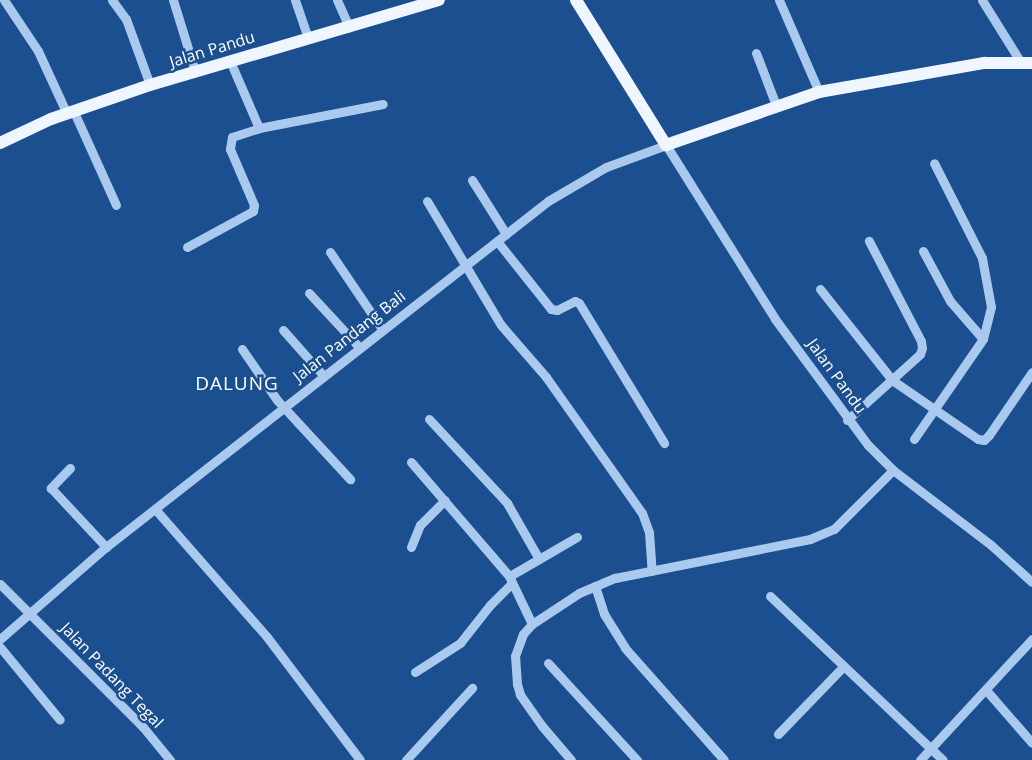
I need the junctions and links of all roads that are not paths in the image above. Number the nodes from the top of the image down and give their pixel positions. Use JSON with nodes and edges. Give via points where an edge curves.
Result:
{"nodes":[{"id":1,"x":4,"y":0,"type":"edge"},
{"id":2,"x":112,"y":0,"type":"edge"},
{"id":3,"x":173,"y":0,"type":"edge"},
{"id":4,"x":295,"y":0,"type":"edge"},
{"id":5,"x":337,"y":0,"type":"edge"},
{"id":6,"x":439,"y":0,"type":"edge"},
{"id":7,"x":576,"y":0,"type":"edge"},
{"id":8,"x":780,"y":0,"type":"edge"},
{"id":9,"x":982,"y":0,"type":"edge"},
{"id":10,"x":348,"y":27,"type":"junction"},
{"id":11,"x":308,"y":38,"type":"junction"},
{"id":12,"x":756,"y":53,"type":"dead end"},
{"id":13,"x":230,"y":61,"type":"junction"},
{"id":14,"x":1026,"y":62,"type":"edge"},
{"id":15,"x":195,"y":71,"type":"junction"},
{"id":16,"x":150,"y":85,"type":"junction"},
{"id":17,"x":819,"y":92,"type":"junction"},
{"id":18,"x":383,"y":104,"type":"dead end"},
{"id":19,"x":776,"y":105,"type":"junction"},
{"id":20,"x":70,"y":113,"type":"junction"},
{"id":21,"x":259,"y":128,"type":"junction"},
{"id":22,"x":0,"y":143,"type":"edge"},
{"id":23,"x":669,"y":144,"type":"junction"},
{"id":24,"x":934,"y":163,"type":"dead end"},
{"id":25,"x":472,"y":180,"type":"dead end"},
{"id":26,"x":426,"y":201,"type":"dead end"},
{"id":27,"x":116,"y":205,"type":"dead end"},
{"id":28,"x":506,"y":234,"type":"junction"},
{"id":29,"x":497,"y":241,"type":"junction"},
{"id":30,"x":868,"y":241,"type":"dead end"},
{"id":31,"x":187,"y":247,"type":"dead end"},
{"id":32,"x":923,"y":251,"type":"dead end"},
{"id":33,"x":330,"y":252,"type":"dead end"},
{"id":34,"x":465,"y":265,"type":"junction"},
{"id":35,"x":820,"y":289,"type":"dead end"},
{"id":36,"x":309,"y":293,"type":"dead end"},
{"id":37,"x":382,"y":329,"type":"junction"},
{"id":38,"x":283,"y":330,"type":"dead end"},
{"id":39,"x":982,"y":339,"type":"junction"},
{"id":40,"x":360,"y":348,"type":"junction"},
{"id":41,"x":242,"y":349,"type":"dead end"},
{"id":42,"x":1032,"y":372,"type":"edge"},
{"id":43,"x":323,"y":375,"type":"junction"},
{"id":44,"x":892,"y":380,"type":"junction"},
{"id":45,"x":285,"y":408,"type":"junction"},
{"id":46,"x":934,"y":410,"type":"junction"},
{"id":47,"x":429,"y":419,"type":"dead end"},
{"id":48,"x":848,"y":420,"type":"junction"},
{"id":49,"x":914,"y":439,"type":"dead end"},
{"id":50,"x":664,"y":443,"type":"dead end"},
{"id":51,"x":411,"y":462,"type":"dead end"},
{"id":52,"x":70,"y":468,"type":"dead end"},
{"id":53,"x":894,"y":470,"type":"junction"},
{"id":54,"x":350,"y":479,"type":"dead end"},
{"id":55,"x":445,"y":500,"type":"junction"},
{"id":56,"x":155,"y":509,"type":"junction"},
{"id":57,"x":577,"y":537,"type":"dead end"},
{"id":58,"x":106,"y":547,"type":"junction"},
{"id":59,"x":411,"y":547,"type":"dead end"},
{"id":60,"x":539,"y":559,"type":"junction"},
{"id":61,"x":652,"y":571,"type":"junction"},
{"id":62,"x":511,"y":579,"type":"junction"},
{"id":63,"x":1032,"y":582,"type":"edge"},
{"id":64,"x":0,"y":584,"type":"edge"},
{"id":65,"x":595,"y":586,"type":"junction"},
{"id":66,"x":770,"y":596,"type":"dead end"},
{"id":67,"x":30,"y":612,"type":"junction"},
{"id":68,"x":532,"y":624,"type":"junction"},
{"id":69,"x":0,"y":639,"type":"edge"},
{"id":70,"x":1032,"y":639,"type":"edge"},
{"id":71,"x":0,"y":647,"type":"edge"},
{"id":72,"x":548,"y":663,"type":"dead end"},
{"id":73,"x":843,"y":667,"type":"junction"},
{"id":74,"x":415,"y":672,"type":"dead end"},
{"id":75,"x":472,"y":688,"type":"dead end"},
{"id":76,"x":986,"y":690,"type":"junction"},
{"id":77,"x":60,"y":720,"type":"dead end"},
{"id":78,"x":778,"y":734,"type":"dead end"},
{"id":79,"x":1032,"y":743,"type":"edge"},
{"id":80,"x":929,"y":748,"type":"junction"},
{"id":81,"x":170,"y":760,"type":"edge"},
{"id":82,"x":360,"y":760,"type":"edge"},
{"id":83,"x":406,"y":760,"type":"edge"},
{"id":84,"x":570,"y":760,"type":"edge"},
{"id":85,"x":637,"y":760,"type":"edge"},
{"id":86,"x":724,"y":760,"type":"edge"},
{"id":87,"x":920,"y":760,"type":"edge"},
{"id":88,"x":943,"y":760,"type":"edge"}],
"edges":[{"from":1,"to":20,"type":"street","via":[[38,51]]},
{"from":2,"to":16,"type":"street","via":[[126,19]]},
{"from":3,"to":15,"type":"street"},
{"from":4,"to":11,"type":"street"},
{"from":5,"to":10,"type":"street"},
{"from":6,"to":10,"type":"main road","name":"Jalan Pandu"},
{"from":7,"to":23,"type":"main road","name":"Jalan Pandu"},
{"from":8,"to":17,"type":"street"},
{"from":9,"to":14,"type":"street"},
{"from":10,"to":11,"type":"main road","name":"Jalan Pandu"},
{"from":11,"to":13,"type":"main road","name":"Jalan Pandu"},
{"from":12,"to":19,"type":"street"},
{"from":13,"to":15,"type":"main road","name":"Jalan Pandu"},
{"from":13,"to":21,"type":"street"},
{"from":14,"to":17,"type":"main road","via":[[900,75]]},
{"from":15,"to":16,"type":"main road","name":"Jalan Pandu"},
{"from":16,"to":20,"type":"main road","name":"Jalan Pandu"},
{"from":17,"to":19,"type":"main road"},
{"from":18,"to":21,"type":"street"},
{"from":19,"to":23,"type":"main road"},
{"from":20,"to":22,"type":"main road","name":"Jalan Pandu"},
{"from":20,"to":27,"type":"street"},
{"from":21,"to":31,"type":"street","via":[[235,136],[230,144],[254,211]]},
{"from":23,"to":28,"type":"street","name":"Jalan Pandang Bali","via":[[606,167],[564,190]]},
{"from":23,"to":48,"type":"street","name":"Jalan Pandu","via":[[726,246]]},
{"from":24,"to":39,"type":"street","via":[[985,267],[991,307]]},
{"from":25,"to":28,"type":"street"},
{"from":26,"to":34,"type":"street"},
{"from":28,"to":29,"type":"street","name":"Jalan Pandang Bali"},
{"from":29,"to":34,"type":"street","name":"Jalan Pandang Bali"},
{"from":29,"to":50,"type":"street","via":[[548,307],[554,311],[573,302],[579,303]]},
{"from":30,"to":44,"type":"street","via":[[922,344],[920,354]]},
{"from":32,"to":39,"type":"street","via":[[950,301]]},
{"from":33,"to":37,"type":"street"},
{"from":34,"to":37,"type":"street","name":"Jalan Pandang Bali"},
{"from":34,"to":61,"type":"street","via":[[508,334],[546,376],[642,513],[649,532]]},
{"from":35,"to":44,"type":"street"},
{"from":36,"to":40,"type":"street"},
{"from":37,"to":40,"type":"street","name":"Jalan Pandang Bali"},
{"from":38,"to":43,"type":"street"},
{"from":39,"to":46,"type":"street"},
{"from":40,"to":43,"type":"street","name":"Jalan Pandang Bali"},
{"from":41,"to":45,"type":"street"},
{"from":42,"to":46,"type":"street","via":[[984,440]]},
{"from":43,"to":45,"type":"street","name":"Jalan Pandang Bali"},
{"from":44,"to":46,"type":"street"},
{"from":44,"to":48,"type":"street"},
{"from":45,"to":54,"type":"street"},
{"from":45,"to":56,"type":"street","name":"Jalan Pandang Bali"},
{"from":46,"to":49,"type":"street"},
{"from":47,"to":60,"type":"street","via":[[507,503]]},
{"from":48,"to":53,"type":"street","name":"Jalan Pandu"},
{"from":51,"to":55,"type":"street"},
{"from":52,"to":58,"type":"street","via":[[51,488]]},
{"from":53,"to":61,"type":"street","via":[[834,530],[810,539]]},
{"from":53,"to":63,"type":"street","name":"Jalan Pandu","via":[[991,545]]},
{"from":55,"to":59,"type":"street","via":[[420,525]]},
{"from":55,"to":62,"type":"street"},
{"from":56,"to":58,"type":"street","name":"Jalan Pandang Bali"},
{"from":56,"to":82,"type":"street","via":[[267,637]]},
{"from":57,"to":60,"type":"street"},
{"from":58,"to":67,"type":"street","name":"Jalan Pandang Bali"},
{"from":60,"to":62,"type":"street"},
{"from":61,"to":65,"type":"street","via":[[615,578]]},
{"from":62,"to":68,"type":"street"},
{"from":62,"to":74,"type":"street","via":[[460,644]]},
{"from":64,"to":67,"type":"street","name":"Jalan Padang Tegal"},
{"from":65,"to":68,"type":"street","via":[[568,599]]},
{"from":65,"to":86,"type":"street","via":[[604,614],[624,648]]},
{"from":66,"to":73,"type":"street"},
{"from":67,"to":69,"type":"street","name":"Jalan Pandang Bali"},
{"from":67,"to":81,"type":"street","name":"Jalan Padang Tegal","via":[[143,727]]},
{"from":68,"to":84,"type":"street","via":[[523,634],[515,656],[517,684],[537,720]]},
{"from":70,"to":76,"type":"street"},
{"from":71,"to":77,"type":"street"},
{"from":72,"to":85,"type":"street"},
{"from":73,"to":78,"type":"street"},
{"from":73,"to":80,"type":"street"},
{"from":75,"to":83,"type":"street"},
{"from":76,"to":79,"type":"street"},
{"from":76,"to":80,"type":"street"},
{"from":80,"to":87,"type":"street"},
{"from":80,"to":88,"type":"street"}]}
